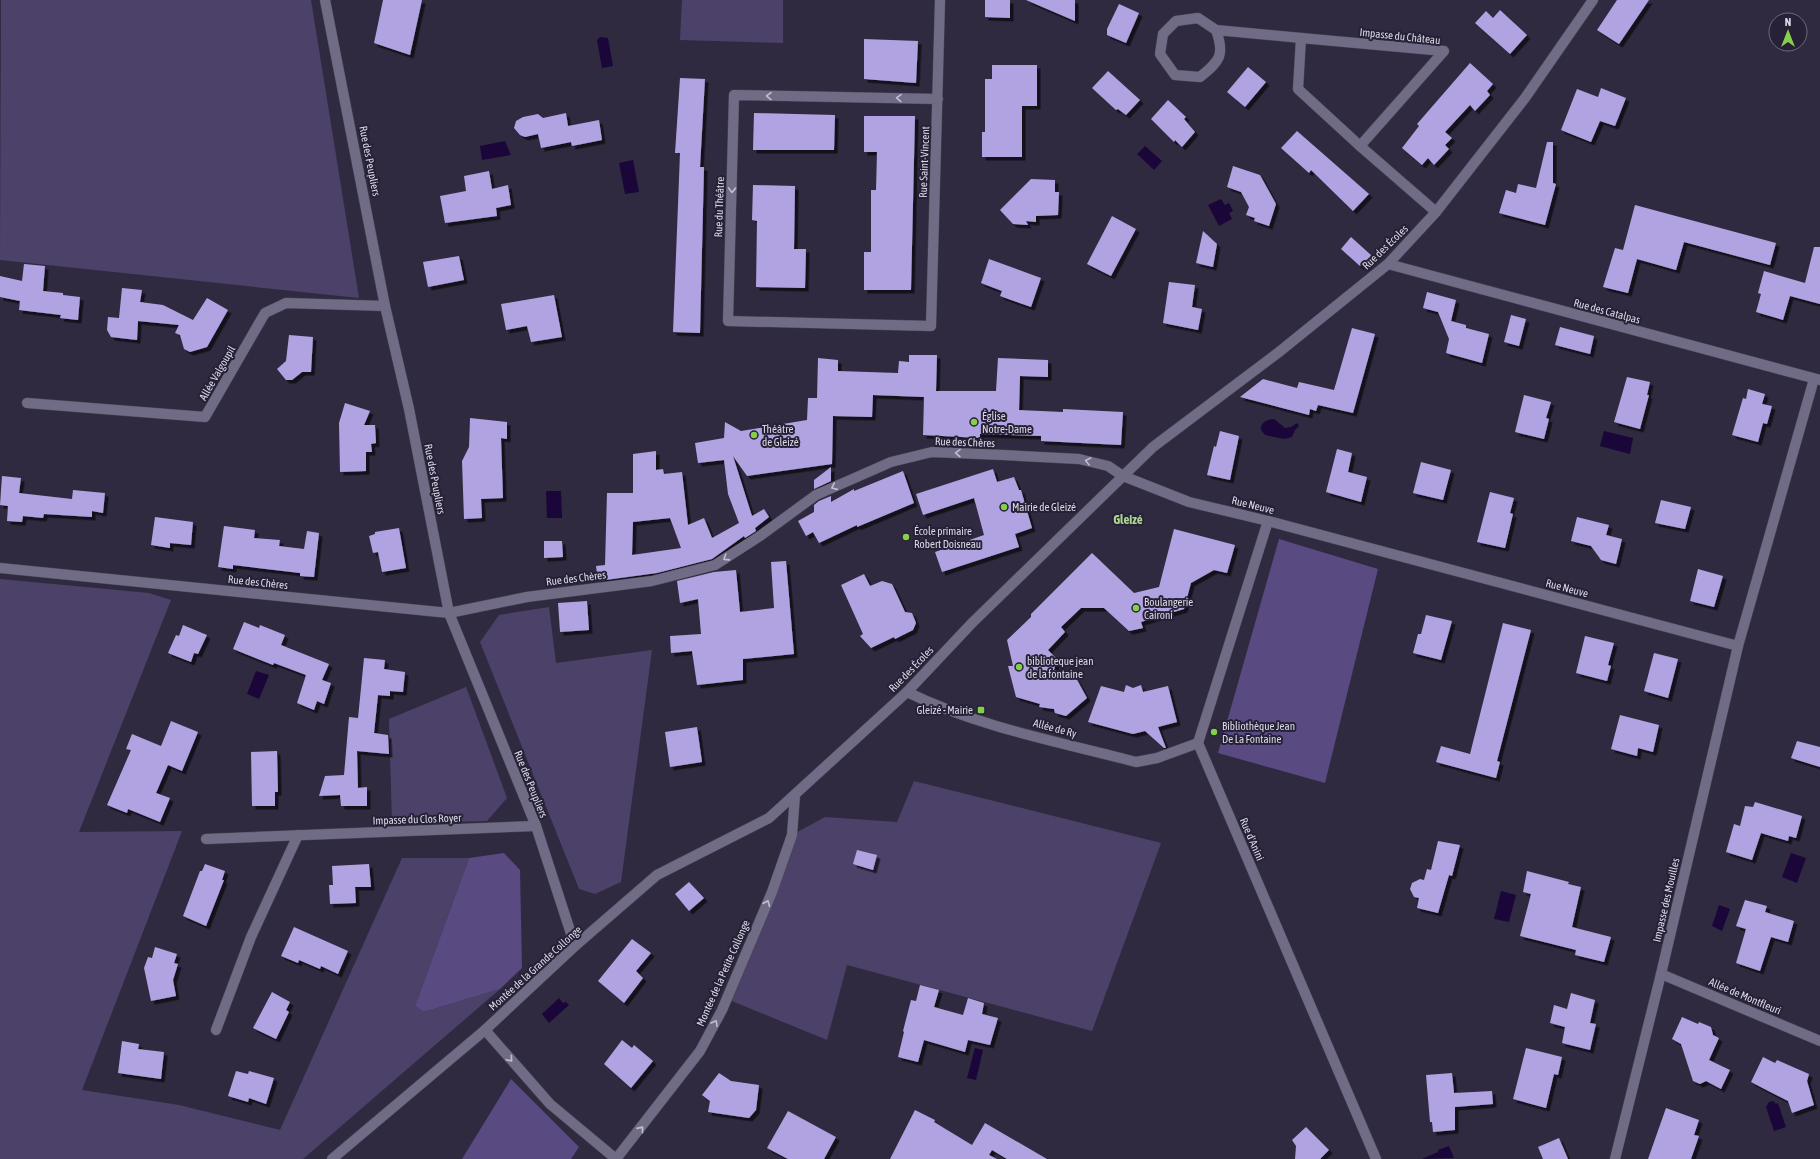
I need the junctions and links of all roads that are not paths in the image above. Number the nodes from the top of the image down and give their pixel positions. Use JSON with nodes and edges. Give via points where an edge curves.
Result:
{"nodes":[{"id":1,"x":325,"y":0,"type":"edge"},
{"id":2,"x":940,"y":0,"type":"edge"},
{"id":3,"x":1593,"y":0,"type":"edge"},
{"id":4,"x":1216,"y":30,"type":"junction"},
{"id":5,"x":1301,"y":38,"type":"junction"},
{"id":6,"x":938,"y":99,"type":"junction"},
{"id":7,"x":1360,"y":146,"type":"junction"},
{"id":8,"x":1436,"y":212,"type":"junction"},
{"id":9,"x":1388,"y":264,"type":"junction"},
{"id":10,"x":385,"y":306,"type":"junction"},
{"id":11,"x":931,"y":326,"type":"joint"},
{"id":12,"x":1817,"y":379,"type":"edge"},
{"id":13,"x":27,"y":403,"type":"dead end"},
{"id":14,"x":1123,"y":476,"type":"junction"},
{"id":15,"x":1268,"y":521,"type":"junction"},
{"id":16,"x":0,"y":568,"type":"edge"},
{"id":17,"x":449,"y":613,"type":"junction"},
{"id":18,"x":1738,"y":646,"type":"junction"},
{"id":19,"x":907,"y":692,"type":"junction"},
{"id":20,"x":1198,"y":742,"type":"junction"},
{"id":21,"x":794,"y":795,"type":"junction"},
{"id":22,"x":769,"y":818,"type":"joint"},
{"id":23,"x":536,"y":826,"type":"junction"},
{"id":24,"x":298,"y":835,"type":"junction"},
{"id":25,"x":206,"y":839,"type":"dead end"},
{"id":26,"x":575,"y":946,"type":"junction"},
{"id":27,"x":1661,"y":974,"type":"junction"},
{"id":28,"x":216,"y":1030,"type":"dead end"},
{"id":29,"x":485,"y":1030,"type":"junction"},
{"id":30,"x":1820,"y":1041,"type":"edge"},
{"id":31,"x":332,"y":1159,"type":"edge"},
{"id":32,"x":616,"y":1159,"type":"edge"},
{"id":33,"x":1376,"y":1159,"type":"edge"},
{"id":34,"x":1615,"y":1159,"type":"edge"}],
"edges":[{"from":1,"to":10,"type":"street","name":"Rue des Peupliers"},
{"from":2,"to":6,"type":"street","name":"Rue Saint-Vincent"},
{"from":3,"to":8,"type":"street","name":"Rue des Écoles","via":[[1525,98]]},
{"from":4,"to":4,"type":"street","name":"Impasse du Château","via":[[1221,44],[1218,63],[1200,77],[1175,75],[1160,54],[1163,34],[1176,20],[1198,18]]},
{"from":4,"to":5,"type":"street","name":"Impasse du Château"},
{"from":5,"to":7,"type":"street","via":[[1298,89]]},
{"from":5,"to":7,"type":"street","name":"Impasse du Château","via":[[1444,51]]},
{"from":6,"to":11,"type":"street","name":"Rue Saint-Vincent"},
{"from":6,"to":11,"type":"street","name":"Rue du Théâtre","one_way":true,"via":[[734,95],[728,321]]},
{"from":7,"to":8,"type":"street"},
{"from":8,"to":9,"type":"street","name":"Rue des Écoles"},
{"from":9,"to":12,"type":"street","name":"Rue des Catalpas"},
{"from":9,"to":14,"type":"street","name":"Rue des Écoles","via":[[1279,352],[1154,447]]},
{"from":10,"to":13,"type":"street","name":"Allée Valgoupil","via":[[286,303],[265,313],[205,417]]},
{"from":10,"to":17,"type":"street","name":"Rue des Peupliers","via":[[409,409]]},
{"from":12,"to":18,"type":"street"},
{"from":14,"to":15,"type":"street","name":"Rue Neuve","via":[[1189,502]]},
{"from":14,"to":17,"type":"street","name":"Rue des Chères","one_way":true,"via":[[1108,466],[1079,459],[932,452],[891,462],[816,495],[715,565],[652,581],[526,597]]},
{"from":14,"to":19,"type":"street","name":"Rue des Écoles","via":[[972,623]]},
{"from":15,"to":18,"type":"street","name":"Rue Neuve"},
{"from":15,"to":20,"type":"street"},
{"from":16,"to":17,"type":"street","name":"Rue des Chères"},
{"from":17,"to":23,"type":"street","name":"Rue des Peupliers"},
{"from":18,"to":27,"type":"street","name":"Impasse des Mouilles"},
{"from":19,"to":20,"type":"street","name":"Allée de Ry","via":[[929,703],[986,723],[1136,762],[1157,758]]},
{"from":19,"to":21,"type":"street","name":"Rue des Écoles"},
{"from":20,"to":33,"type":"street","name":"Rue d'Anini"},
{"from":21,"to":22,"type":"street","name":"Rue des Écoles"},
{"from":32,"to":21,"type":"street","name":"Montée de la Petite Collonge","one_way":true,"via":[[700,1051],[722,1010],[772,892],[792,835]]},
{"from":22,"to":26,"type":"street","name":"Montée de la Grande Collonge","via":[[657,875]]},
{"from":23,"to":24,"type":"street","name":"Impasse du Clos Royer"},
{"from":23,"to":26,"type":"street","name":"Rue des Peupliers"},
{"from":24,"to":25,"type":"street","name":"Impasse du Clos Royer"},
{"from":24,"to":28,"type":"street","via":[[251,937]]},
{"from":26,"to":29,"type":"street","name":"Montée de la Grande Collonge"},
{"from":27,"to":30,"type":"street","name":"Allée de Montfleuri"},
{"from":27,"to":34,"type":"street","name":"Impasse des Mouilles"},
{"from":29,"to":31,"type":"street","name":"Montée de la Grande Collonge"},
{"from":29,"to":32,"type":"street","one_way":true,"via":[[550,1104]]}]}
